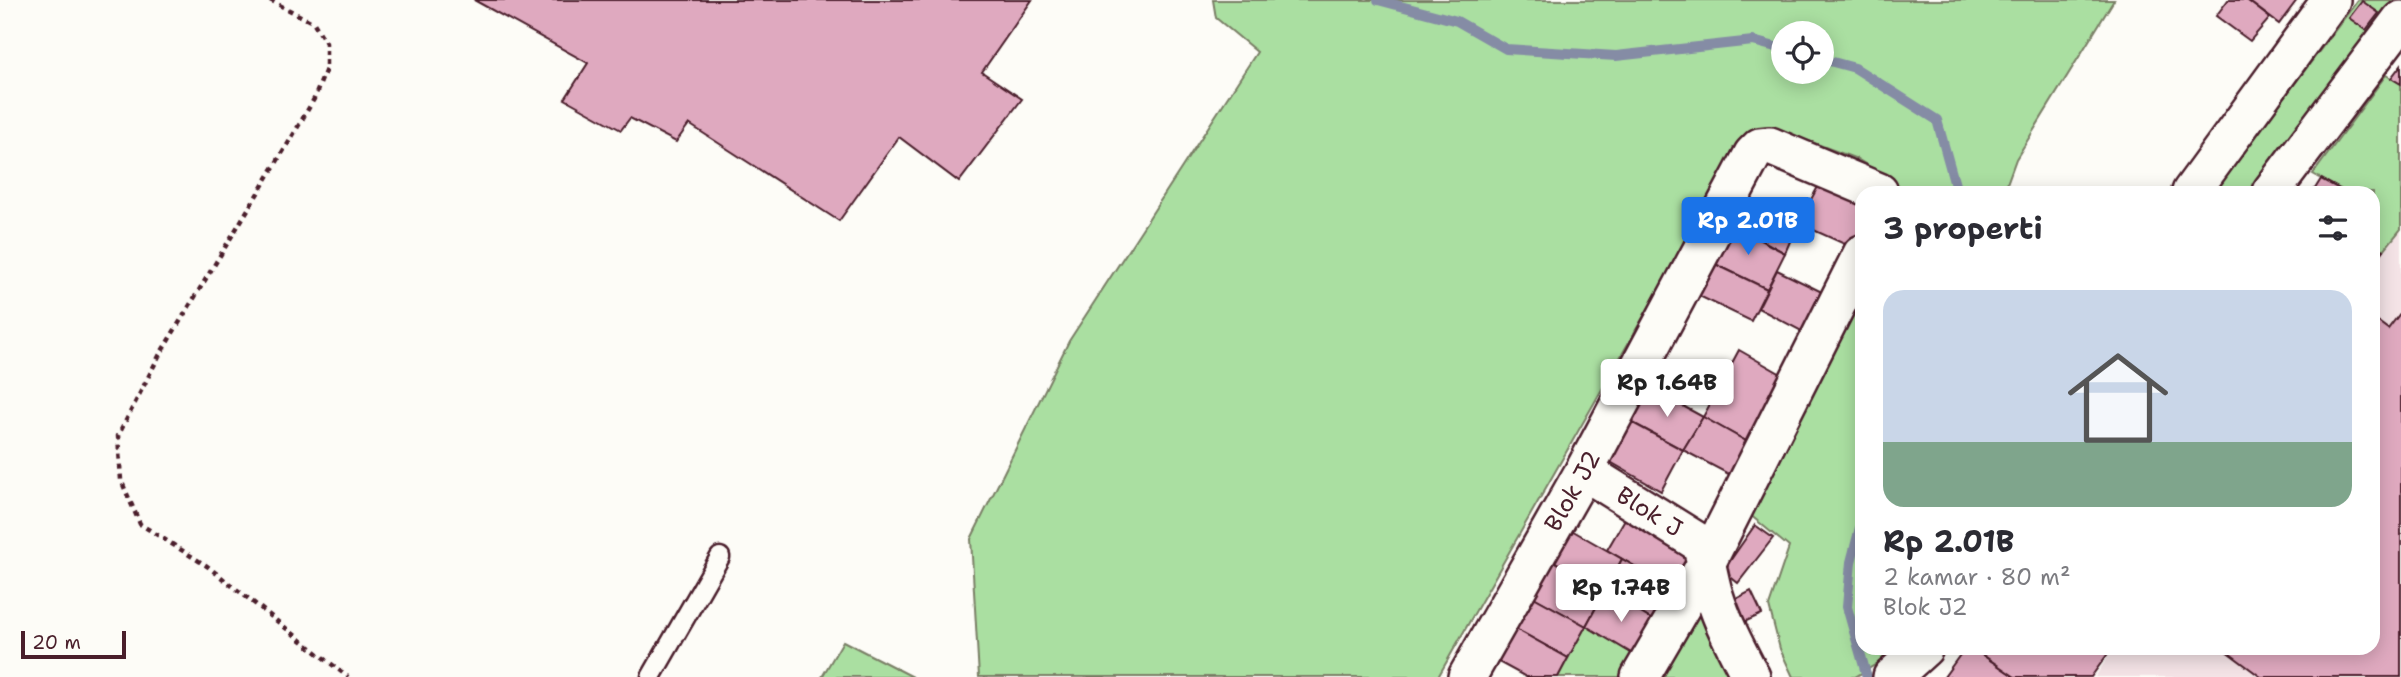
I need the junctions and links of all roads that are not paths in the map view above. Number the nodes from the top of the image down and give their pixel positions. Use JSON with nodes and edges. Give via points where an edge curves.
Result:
{"nodes":[{"id":1,"x":2331,"y":0,"type":"edge"},
{"id":2,"x":2401,"y":20,"type":"edge"},
{"id":3,"x":1865,"y":186,"type":"edge"},
{"id":4,"x":2195,"y":186,"type":"edge"},
{"id":5,"x":2276,"y":186,"type":"edge"},
{"id":6,"x":1855,"y":268,"type":"edge"},
{"id":7,"x":1584,"y":471,"type":"junction"},
{"id":8,"x":720,"y":558,"type":"dead end"},
{"id":9,"x":1705,"y":566,"type":"junction"},
{"id":10,"x":651,"y":677,"type":"edge"},
{"id":11,"x":1467,"y":677,"type":"edge"},
{"id":12,"x":1640,"y":677,"type":"edge"},
{"id":13,"x":1751,"y":677,"type":"edge"}],
"edges":[{"from":1,"to":4,"type":"street"},
{"from":2,"to":5,"type":"street"},
{"from":3,"to":7,"type":"street","name":"Blok J2","via":[[1770,146],[1753,154]]},
{"from":6,"to":9,"type":"street"},
{"from":7,"to":9,"type":"street","name":"Blok J","via":[[1698,542]]},
{"from":7,"to":11,"type":"street","name":"Blok J2"},
{"from":8,"to":10,"type":"lane"},
{"from":9,"to":12,"type":"street"},
{"from":9,"to":13,"type":"street","name":"Blok J","via":[[1732,643]]}]}
